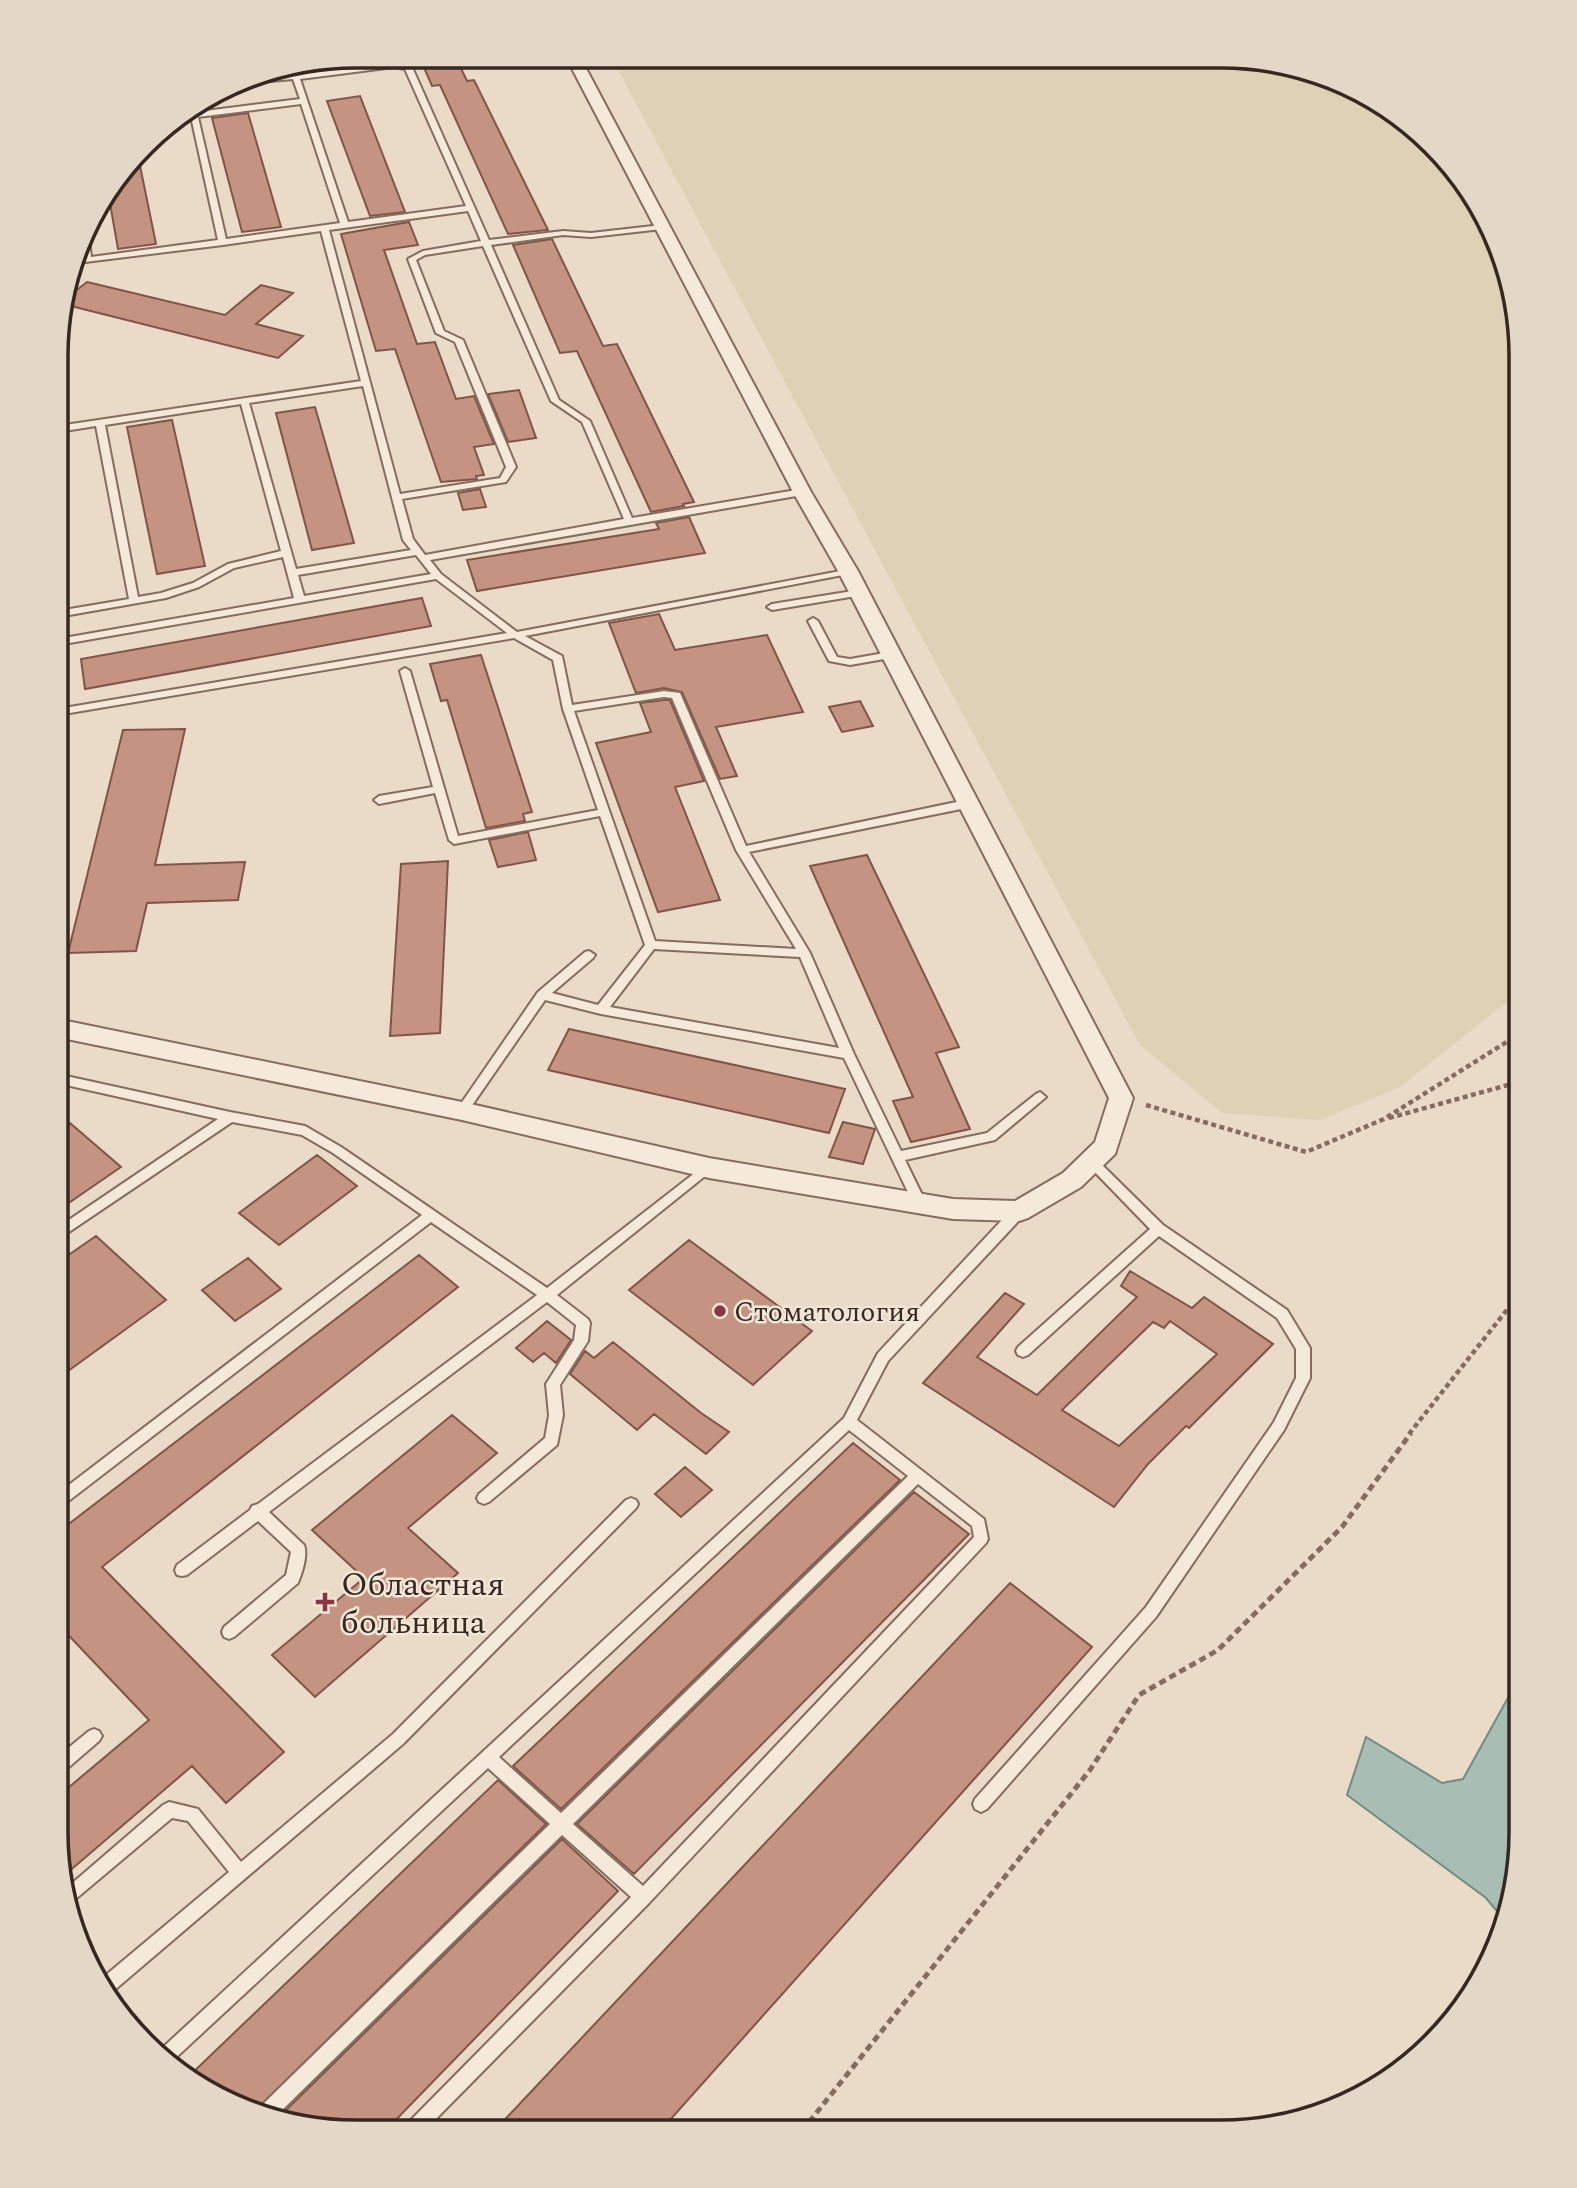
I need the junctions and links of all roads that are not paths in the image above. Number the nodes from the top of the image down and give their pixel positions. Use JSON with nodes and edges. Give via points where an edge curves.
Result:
{"nodes":[{"id":1,"x":370,"y":68,"type":"edge"},
{"id":2,"x":408,"y":68,"type":"edge"},
{"id":3,"x":579,"y":68,"type":"edge"},
{"id":4,"x":296,"y":77,"type":"junction"},
{"id":5,"x":280,"y":79,"type":"edge"},
{"id":6,"x":304,"y":101,"type":"junction"},
{"id":7,"x":204,"y":112,"type":"edge"},
{"id":8,"x":194,"y":118,"type":"edge"},
{"id":9,"x":472,"y":208,"type":"junction"},
{"id":10,"x":345,"y":226,"type":"junction"},
{"id":11,"x":662,"y":227,"type":"junction"},
{"id":12,"x":325,"y":229,"type":"junction"},
{"id":13,"x":223,"y":243,"type":"junction"},
{"id":14,"x":486,"y":243,"type":"junction"},
{"id":15,"x":85,"y":260,"type":"edge"},
{"id":16,"x":366,"y":383,"type":"junction"},
{"id":17,"x":244,"y":401,"type":"junction"},
{"id":18,"x":100,"y":423,"type":"junction"},
{"id":19,"x":68,"y":428,"type":"edge"},
{"id":20,"x":802,"y":492,"type":"junction"},
{"id":21,"x":397,"y":498,"type":"junction"},
{"id":22,"x":629,"y":521,"type":"junction"},
{"id":23,"x":287,"y":553,"type":"junction"},
{"id":24,"x":421,"y":555,"type":"junction"},
{"id":25,"x":848,"y":571,"type":"junction"},
{"id":26,"x":292,"y":573,"type":"junction"},
{"id":27,"x":438,"y":576,"type":"junction"},
{"id":28,"x":859,"y":593,"type":"junction"},
{"id":29,"x":134,"y":601,"type":"junction"},
{"id":30,"x":300,"y":601,"type":"junction"},
{"id":31,"x":772,"y":607,"type":"dead end"},
{"id":32,"x":68,"y":612,"type":"edge"},
{"id":33,"x":813,"y":621,"type":"dead end"},
{"id":34,"x":515,"y":635,"type":"junction"},
{"id":35,"x":68,"y":640,"type":"edge"},
{"id":36,"x":890,"y":655,"type":"junction"},
{"id":37,"x":405,"y":671,"type":"dead end"},
{"id":38,"x":568,"y":709,"type":"junction"},
{"id":39,"x":68,"y":710,"type":"edge"},
{"id":40,"x":439,"y":789,"type":"junction"},
{"id":41,"x":379,"y":800,"type":"dead end"},
{"id":42,"x":966,"y":804,"type":"junction"},
{"id":43,"x":604,"y":812,"type":"junction"},
{"id":44,"x":742,"y":850,"type":"junction"},
{"id":45,"x":651,"y":945,"type":"junction"},
{"id":46,"x":804,"y":953,"type":"junction"},
{"id":47,"x":589,"y":955,"type":"dead end"},
{"id":48,"x":542,"y":995,"type":"junction"},
{"id":49,"x":601,"y":1010,"type":"junction"},
{"id":50,"x":68,"y":1030,"type":"edge"},
{"id":51,"x":848,"y":1054,"type":"junction"},
{"id":52,"x":68,"y":1080,"type":"edge"},
{"id":53,"x":1040,"y":1097,"type":"dead end"},
{"id":54,"x":462,"y":1111,"type":"junction"},
{"id":55,"x":230,"y":1117,"type":"junction"},
{"id":56,"x":898,"y":1157,"type":"junction"},
{"id":57,"x":1091,"y":1161,"type":"junction"},
{"id":58,"x":709,"y":1167,"type":"junction"},
{"id":59,"x":920,"y":1203,"type":"junction"},
{"id":60,"x":1020,"y":1211,"type":"junction"},
{"id":61,"x":431,"y":1215,"type":"junction"},
{"id":62,"x":68,"y":1227,"type":"edge"},
{"id":63,"x":1158,"y":1229,"type":"junction"},
{"id":64,"x":547,"y":1294,"type":"junction"},
{"id":65,"x":1023,"y":1351,"type":"dead end"},
{"id":66,"x":849,"y":1422,"type":"junction"},
{"id":67,"x":918,"y":1475,"type":"junction"},
{"id":68,"x":68,"y":1494,"type":"edge"},
{"id":69,"x":484,"y":1498,"type":"dead end"},
{"id":70,"x":631,"y":1504,"type":"dead end"},
{"id":71,"x":257,"y":1510,"type":"junction"},
{"id":72,"x":182,"y":1570,"type":"dead end"},
{"id":73,"x":229,"y":1632,"type":"dead end"},
{"id":74,"x":94,"y":1736,"type":"dead end"},
{"id":75,"x":68,"y":1758,"type":"edge"},
{"id":76,"x":488,"y":1758,"type":"junction"},
{"id":77,"x":981,"y":1804,"type":"dead end"},
{"id":78,"x":563,"y":1825,"type":"junction"},
{"id":79,"x":240,"y":1873,"type":"junction"},
{"id":80,"x":75,"y":1892,"type":"edge"},
{"id":81,"x":643,"y":1897,"type":"junction"},
{"id":82,"x":110,"y":1981,"type":"edge"},
{"id":83,"x":171,"y":2052,"type":"edge"},
{"id":84,"x":272,"y":2107,"type":"edge"},
{"id":85,"x":423,"y":2120,"type":"edge"}],
"edges":[{"from":1,"to":4,"type":"lane"},
{"from":2,"to":9,"type":"lane"},
{"from":3,"to":11,"type":"street"},
{"from":4,"to":5,"type":"lane"},
{"from":4,"to":6,"type":"lane"},
{"from":6,"to":7,"type":"lane"},
{"from":6,"to":10,"type":"lane"},
{"from":8,"to":13,"type":"lane"},
{"from":9,"to":10,"type":"lane"},
{"from":9,"to":14,"type":"lane"},
{"from":10,"to":12,"type":"lane"},
{"from":11,"to":14,"type":"lane"},
{"from":11,"to":20,"type":"street"},
{"from":12,"to":13,"type":"lane"},
{"from":12,"to":16,"type":"lane"},
{"from":13,"to":15,"type":"lane"},
{"from":14,"to":21,"type":"lane","via":[[423,253],[412,259],[440,333],[459,340],[511,467],[503,480]]},
{"from":14,"to":22,"type":"lane","via":[[555,401],[586,421]]},
{"from":16,"to":17,"type":"lane"},
{"from":16,"to":21,"type":"lane"},
{"from":17,"to":18,"type":"lane"},
{"from":17,"to":23,"type":"lane"},
{"from":18,"to":19,"type":"lane"},
{"from":18,"to":29,"type":"lane"},
{"from":20,"to":22,"type":"lane"},
{"from":20,"to":25,"type":"street"},
{"from":21,"to":24,"type":"lane","via":[[408,540]]},
{"from":22,"to":24,"type":"lane"},
{"from":23,"to":26,"type":"lane"},
{"from":23,"to":29,"type":"lane","via":[[231,566],[196,585]]},
{"from":24,"to":26,"type":"lane"},
{"from":24,"to":27,"type":"lane"},
{"from":25,"to":28,"type":"street"},
{"from":25,"to":34,"type":"lane"},
{"from":26,"to":30,"type":"lane"},
{"from":27,"to":30,"type":"lane"},
{"from":27,"to":34,"type":"lane"},
{"from":28,"to":31,"type":"lane"},
{"from":28,"to":36,"type":"street"},
{"from":29,"to":32,"type":"lane"},
{"from":30,"to":35,"type":"lane"},
{"from":33,"to":36,"type":"lane","via":[[833,659],[850,662]]},
{"from":34,"to":38,"type":"lane","via":[[558,659]]},
{"from":34,"to":39,"type":"lane"},
{"from":36,"to":42,"type":"street"},
{"from":37,"to":40,"type":"lane"},
{"from":38,"to":43,"type":"lane"},
{"from":38,"to":44,"type":"lane","via":[[676,695]]},
{"from":40,"to":41,"type":"lane"},
{"from":40,"to":43,"type":"lane","via":[[454,840]]},
{"from":42,"to":44,"type":"lane"},
{"from":42,"to":57,"type":"street","via":[[1121,1098],[1106,1147]]},
{"from":43,"to":45,"type":"lane"},
{"from":44,"to":46,"type":"lane"},
{"from":45,"to":46,"type":"lane"},
{"from":45,"to":49,"type":"lane"},
{"from":46,"to":51,"type":"lane"},
{"from":47,"to":48,"type":"lane"},
{"from":48,"to":49,"type":"lane"},
{"from":48,"to":54,"type":"lane"},
{"from":49,"to":51,"type":"lane"},
{"from":50,"to":54,"type":"street"},
{"from":51,"to":56,"type":"lane"},
{"from":52,"to":55,"type":"lane"},
{"from":53,"to":56,"type":"lane","via":[[991,1137]]},
{"from":54,"to":58,"type":"street"},
{"from":55,"to":61,"type":"lane","via":[[305,1131]]},
{"from":55,"to":62,"type":"lane"},
{"from":56,"to":59,"type":"lane"},
{"from":57,"to":60,"type":"street","via":[[1072,1180]]},
{"from":57,"to":63,"type":"lane"},
{"from":58,"to":59,"type":"street"},
{"from":58,"to":64,"type":"lane"},
{"from":59,"to":60,"type":"street"},
{"from":60,"to":66,"type":"lane","via":[[883,1357]]},
{"from":61,"to":64,"type":"lane"},
{"from":61,"to":68,"type":"lane"},
{"from":63,"to":65,"type":"lane"},
{"from":63,"to":77,"type":"lane","via":[[1282,1314],[1303,1348],[1303,1378],[1279,1426],[1151,1612]]},
{"from":64,"to":69,"type":"lane","via":[[583,1323],[581,1341],[553,1384],[556,1415],[552,1441]]},
{"from":64,"to":71,"type":"lane"},
{"from":66,"to":67,"type":"lane"},
{"from":66,"to":76,"type":"lane"},
{"from":67,"to":78,"type":"lane"},
{"from":67,"to":81,"type":"lane","via":[[979,1523],[981,1539]]},
{"from":70,"to":79,"type":"lane","via":[[398,1739]]},
{"from":71,"to":72,"type":"lane"},
{"from":71,"to":73,"type":"lane","via":[[299,1550],[293,1578]]},
{"from":74,"to":75,"type":"lane"},
{"from":76,"to":78,"type":"lane"},
{"from":76,"to":83,"type":"lane"},
{"from":78,"to":81,"type":"lane"},
{"from":78,"to":84,"type":"lane"},
{"from":79,"to":80,"type":"lane","via":[[192,1814],[169,1811]]},
{"from":79,"to":82,"type":"lane"},
{"from":81,"to":85,"type":"lane"}]}
